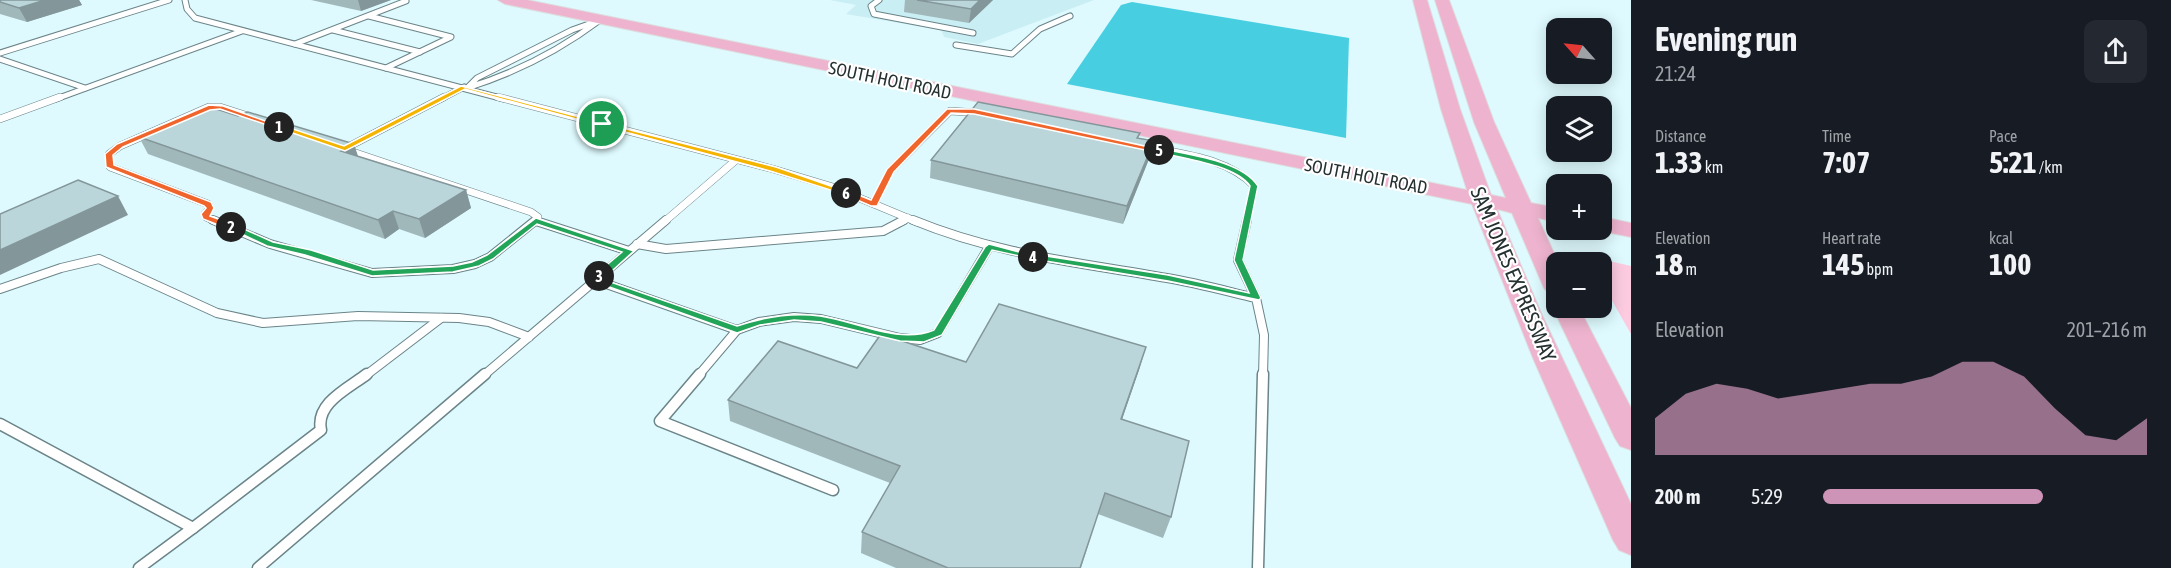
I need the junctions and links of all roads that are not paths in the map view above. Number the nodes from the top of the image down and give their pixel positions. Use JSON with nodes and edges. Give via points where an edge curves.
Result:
{"nodes":[{"id":1,"x":169,"y":0,"type":"edge"},
{"id":2,"x":184,"y":0,"type":"edge"},
{"id":3,"x":505,"y":0,"type":"edge"},
{"id":4,"x":879,"y":0,"type":"edge"},
{"id":5,"x":1420,"y":0,"type":"edge"},
{"id":6,"x":1443,"y":0,"type":"edge"},
{"id":7,"x":406,"y":2,"type":"dead end"},
{"id":8,"x":369,"y":16,"type":"junction"},
{"id":9,"x":1070,"y":16,"type":"dead end"},
{"id":10,"x":600,"y":20,"type":"junction"},
{"id":11,"x":332,"y":30,"type":"junction"},
{"id":12,"x":242,"y":31,"type":"junction"},
{"id":13,"x":973,"y":33,"type":"dead end"},
{"id":14,"x":295,"y":44,"type":"junction"},
{"id":15,"x":956,"y":45,"type":"dead end"},
{"id":16,"x":0,"y":52,"type":"edge"},
{"id":17,"x":420,"y":52,"type":"junction"},
{"id":18,"x":0,"y":59,"type":"edge"},
{"id":19,"x":386,"y":68,"type":"junction"},
{"id":20,"x":85,"y":88,"type":"junction"},
{"id":21,"x":466,"y":88,"type":"junction"},
{"id":22,"x":985,"y":114,"type":"edge"},
{"id":23,"x":0,"y":119,"type":"edge"},
{"id":24,"x":258,"y":119,"type":"edge"},
{"id":25,"x":1131,"y":144,"type":"edge"},
{"id":26,"x":334,"y":146,"type":"edge"},
{"id":27,"x":345,"y":149,"type":"junction"},
{"id":28,"x":736,"y":160,"type":"junction"},
{"id":29,"x":1482,"y":200,"type":"junction"},
{"id":30,"x":874,"y":204,"type":"junction"},
{"id":31,"x":1520,"y":207,"type":"junction"},
{"id":32,"x":1546,"y":213,"type":"edge"},
{"id":33,"x":908,"y":218,"type":"junction"},
{"id":34,"x":536,"y":221,"type":"junction"},
{"id":35,"x":1612,"y":226,"type":"edge"},
{"id":36,"x":1631,"y":230,"type":"edge"},
{"id":37,"x":637,"y":244,"type":"junction"},
{"id":38,"x":989,"y":247,"type":"junction"},
{"id":39,"x":629,"y":251,"type":"junction"},
{"id":40,"x":1546,"y":264,"type":"edge"},
{"id":41,"x":595,"y":280,"type":"junction"},
{"id":42,"x":0,"y":289,"type":"edge"},
{"id":43,"x":1256,"y":298,"type":"junction"},
{"id":44,"x":441,"y":318,"type":"junction"},
{"id":45,"x":1571,"y":318,"type":"edge"},
{"id":46,"x":737,"y":330,"type":"junction"},
{"id":47,"x":529,"y":337,"type":"junction"},
{"id":48,"x":0,"y":424,"type":"edge"},
{"id":49,"x":1631,"y":438,"type":"edge"},
{"id":50,"x":833,"y":490,"type":"dead end"},
{"id":51,"x":193,"y":528,"type":"junction"},
{"id":52,"x":1631,"y":540,"type":"edge"},
{"id":53,"x":139,"y":568,"type":"edge"},
{"id":54,"x":258,"y":568,"type":"edge"},
{"id":55,"x":1258,"y":568,"type":"edge"}],
"edges":[{"from":1,"to":16,"type":"lane"},
{"from":2,"to":12,"type":"lane","via":[[195,18]]},
{"from":3,"to":10,"type":"main road","name":"SOUTH HOLT ROAD"},
{"from":4,"to":13,"type":"lane","via":[[871,6],[873,14]]},
{"from":5,"to":29,"type":"main road","name":"SAM JONES EXPRESSWAY","via":[[1449,105]]},
{"from":6,"to":31,"type":"main road","name":"SAM JONES EXPRESSWAY","via":[[1477,104]]},
{"from":7,"to":8,"type":"lane"},
{"from":8,"to":11,"type":"lane"},
{"from":8,"to":17,"type":"lane","via":[[451,37]]},
{"from":9,"to":15,"type":"lane","via":[[1040,30],[1012,54]]},
{"from":10,"to":21,"type":"lane","via":[[477,78]]},
{"from":10,"to":29,"type":"main road","name":"SOUTH HOLT ROAD"},
{"from":11,"to":14,"type":"lane"},
{"from":11,"to":17,"type":"lane"},
{"from":12,"to":14,"type":"lane"},
{"from":12,"to":20,"type":"lane"},
{"from":14,"to":19,"type":"lane"},
{"from":17,"to":19,"type":"lane"},
{"from":18,"to":20,"type":"lane"},
{"from":19,"to":21,"type":"lane"},
{"from":20,"to":23,"type":"lane"},
{"from":21,"to":27,"type":"lane"},
{"from":21,"to":28,"type":"lane"},
{"from":22,"to":30,"type":"lane","via":[[950,111],[890,171]]},
{"from":24,"to":34,"type":"lane","via":[[209,107],[120,146],[109,154],[110,167],[208,204],[206,217],[270,244],[372,273],[453,269],[475,264]]},
{"from":25,"to":43,"type":"lane","via":[[1224,166],[1248,178],[1254,186],[1238,260]]},
{"from":26,"to":27,"type":"lane"},
{"from":27,"to":34,"type":"lane","via":[[531,212],[538,217]]},
{"from":28,"to":30,"type":"lane","via":[[833,187]]},
{"from":28,"to":37,"type":"lane"},
{"from":29,"to":31,"type":"main road","name":"SOUTH HOLT ROAD"},
{"from":29,"to":52,"type":"main road","name":"SAM JONES EXPRESSWAY"},
{"from":30,"to":33,"type":"lane"},
{"from":31,"to":32,"type":"main road","name":"SOUTH HOLT ROAD"},
{"from":31,"to":40,"type":"main road","name":"SAM JONES EXPRESSWAY"},
{"from":33,"to":37,"type":"lane","via":[[883,231],[666,249]]},
{"from":33,"to":38,"type":"lane"},
{"from":34,"to":39,"type":"lane"},
{"from":35,"to":36,"type":"main road"},
{"from":37,"to":39,"type":"lane"},
{"from":38,"to":43,"type":"lane","via":[[1168,278]]},
{"from":38,"to":46,"type":"lane","via":[[938,333],[920,340],[794,317]]},
{"from":39,"to":41,"type":"lane"},
{"from":41,"to":46,"type":"lane"},
{"from":41,"to":47,"type":"lane"},
{"from":42,"to":44,"type":"lane","via":[[99,259],[217,313],[263,323],[358,316]]},
{"from":43,"to":55,"type":"lane","via":[[1264,335]]},
{"from":44,"to":47,"type":"lane","via":[[489,322]]},
{"from":44,"to":51,"type":"lane","via":[[323,408],[321,430]]},
{"from":45,"to":49,"type":"main road","name":"SAM JONES EXPRESSWAY"},
{"from":46,"to":50,"type":"lane","via":[[660,421]]},
{"from":47,"to":54,"type":"lane"},
{"from":48,"to":51,"type":"lane"},
{"from":51,"to":53,"type":"lane"}]}
